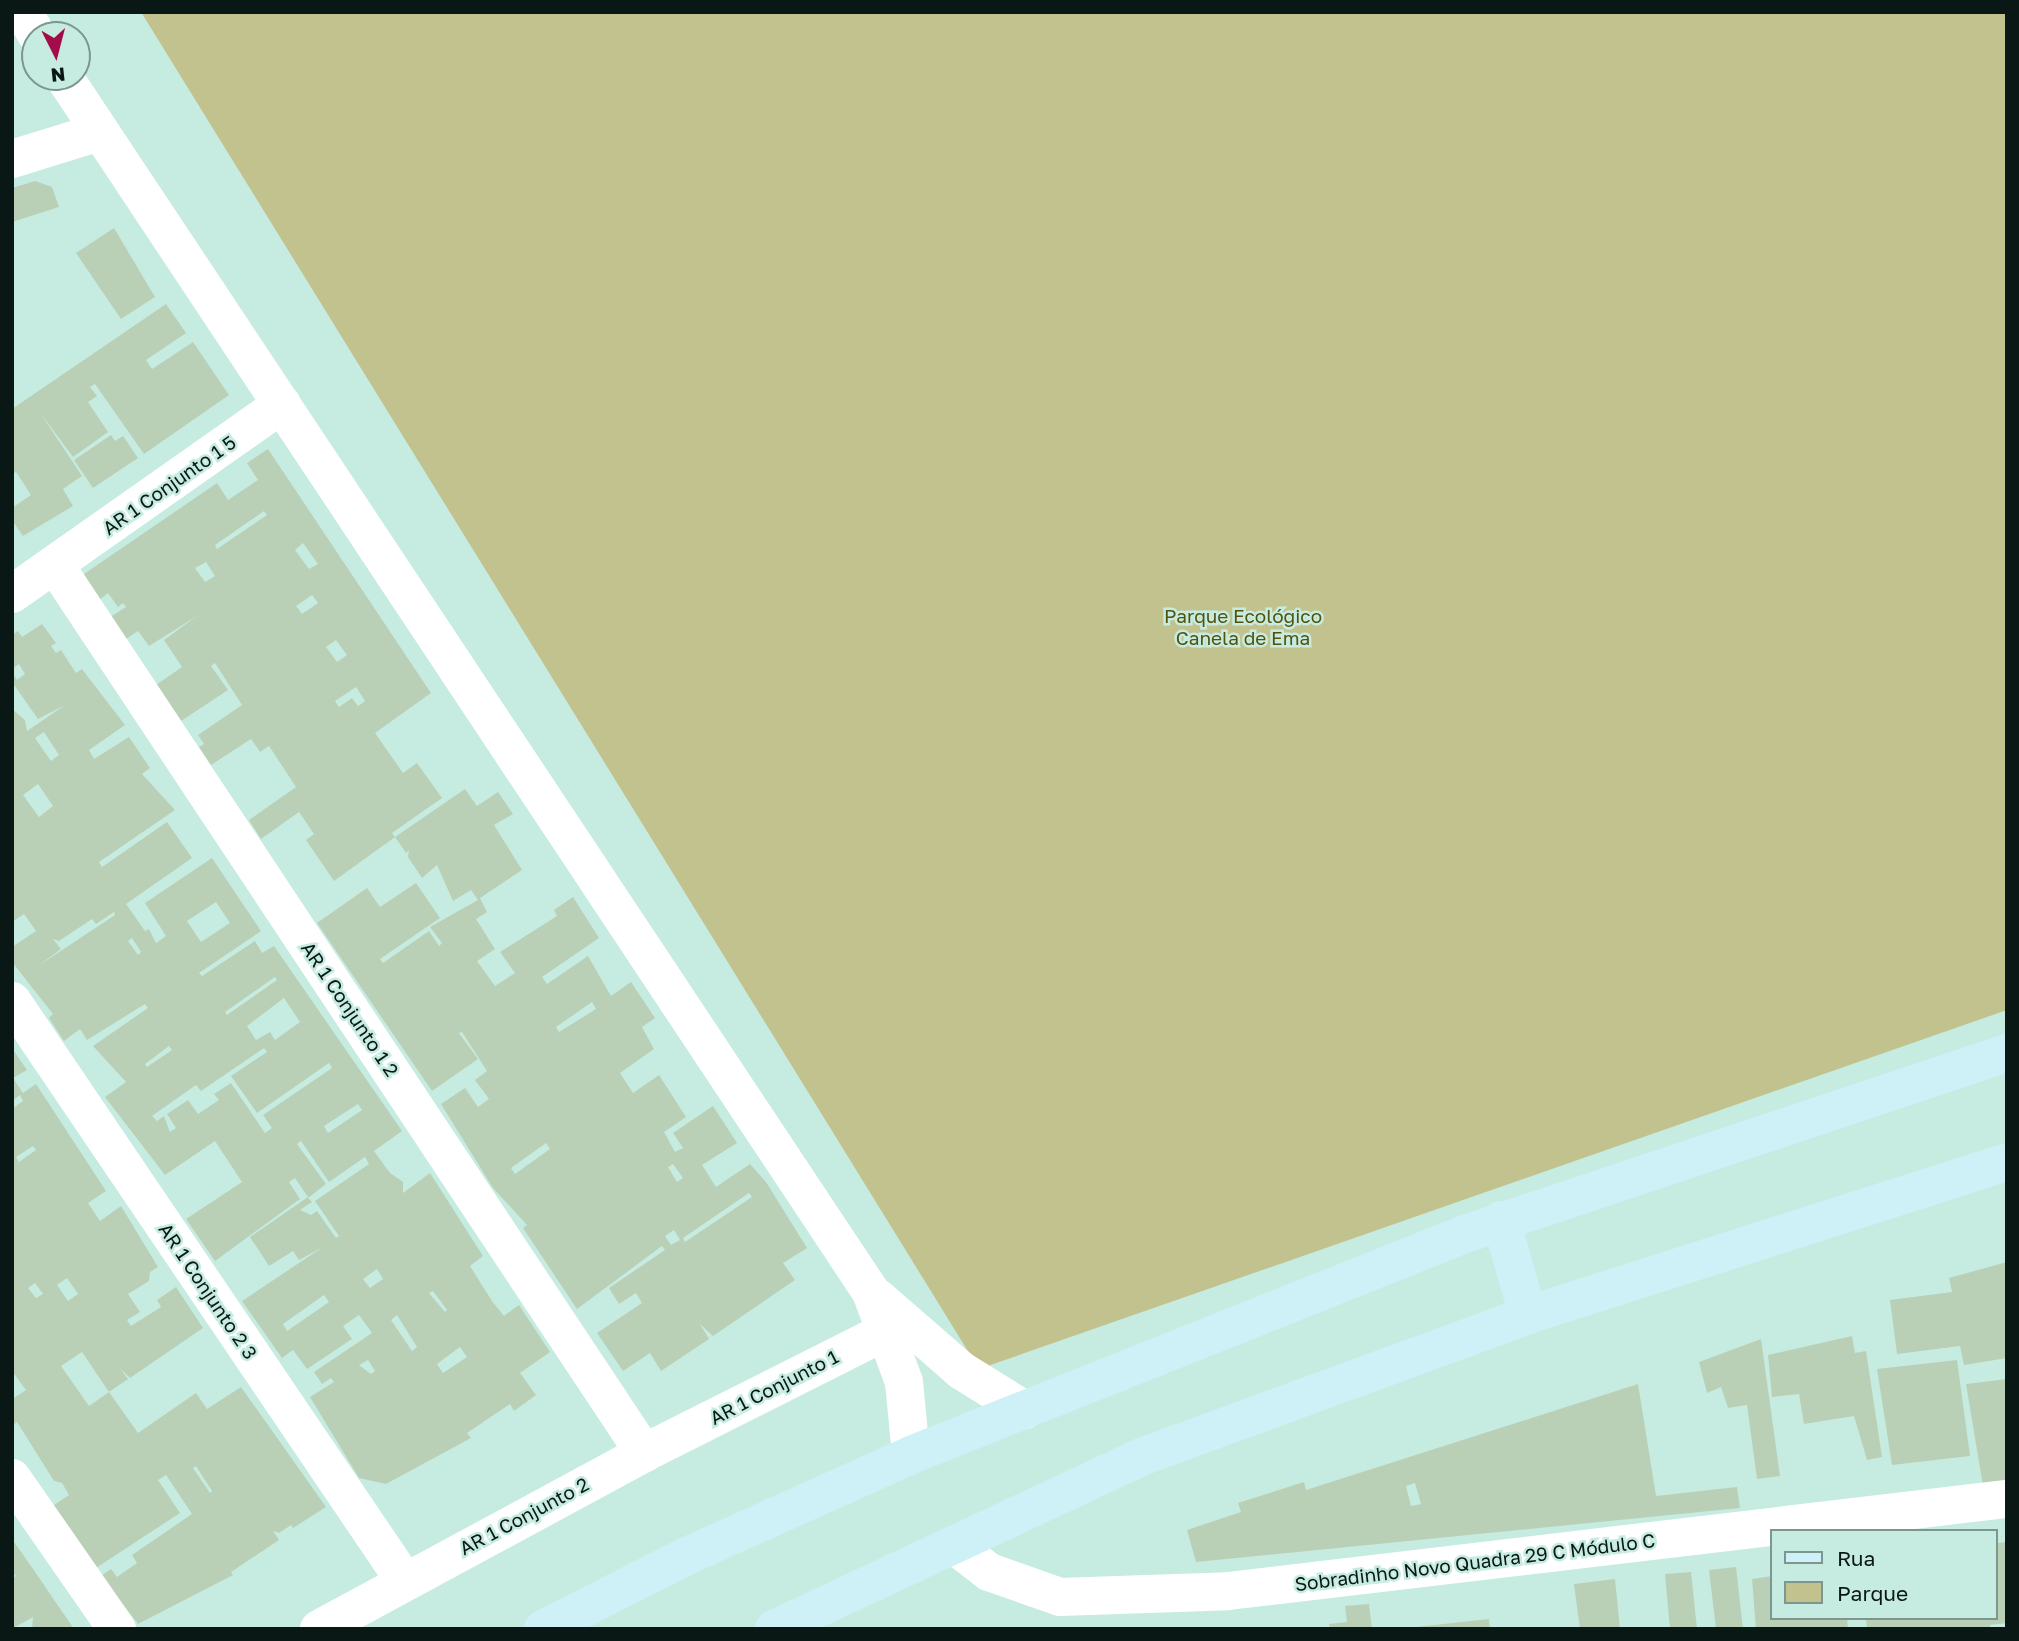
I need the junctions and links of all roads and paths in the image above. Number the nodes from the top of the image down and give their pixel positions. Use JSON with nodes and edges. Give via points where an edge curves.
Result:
{"nodes":[{"id":1,"x":73,"y":91,"type":"edge"},
{"id":2,"x":99,"y":132,"type":"junction"},
{"id":3,"x":12,"y":159,"type":"edge"},
{"id":4,"x":282,"y":404,"type":"junction"},
{"id":5,"x":55,"y":565,"type":"junction"},
{"id":6,"x":12,"y":594,"type":"edge"},
{"id":7,"x":12,"y":1001,"type":"edge"},
{"id":8,"x":2007,"y":1053,"type":"edge"},
{"id":9,"x":2007,"y":1162,"type":"edge"},
{"id":10,"x":1501,"y":1220,"type":"junction"},
{"id":11,"x":1528,"y":1315,"type":"junction"},
{"id":12,"x":896,"y":1326,"type":"junction"},
{"id":13,"x":1025,"y":1410,"type":"junction"},
{"id":14,"x":644,"y":1453,"type":"junction"},
{"id":15,"x":911,"y":1455,"type":"junction"},
{"id":16,"x":12,"y":1478,"type":"edge"},
{"id":17,"x":2007,"y":1499,"type":"edge"},
{"id":18,"x":954,"y":1545,"type":"junction"},
{"id":19,"x":404,"y":1580,"type":"junction"},
{"id":20,"x":117,"y":1629,"type":"edge"},
{"id":21,"x":319,"y":1629,"type":"edge"},
{"id":22,"x":543,"y":1629,"type":"edge"},
{"id":23,"x":774,"y":1629,"type":"edge"}],
"edges":[{"from":1,"to":2,"type":"street"},
{"from":2,"to":3,"type":"street"},
{"from":2,"to":4,"type":"street"},
{"from":4,"to":5,"type":"street","name":"AR 1 Conjunto 1 5"},
{"from":4,"to":12,"type":"street"},
{"from":5,"to":6,"type":"street","name":"AR 1 Conjunto 1 5"},
{"from":5,"to":14,"type":"street","name":"AR 1 Conjunto 1 2"},
{"from":7,"to":19,"type":"street","name":"AR 1 Conjunto 2 3"},
{"from":8,"to":10,"type":"main road"},
{"from":9,"to":11,"type":"main road"},
{"from":10,"to":11,"type":"main road"},
{"from":10,"to":13,"type":"main road"},
{"from":11,"to":18,"type":"main road","via":[[1140,1457]]},
{"from":12,"to":13,"type":"street"},
{"from":12,"to":14,"type":"street","name":"AR 1 Conjunto 1"},
{"from":12,"to":15,"type":"street"},
{"from":13,"to":15,"type":"main road"},
{"from":14,"to":19,"type":"street","name":"AR 1 Conjunto 2"},
{"from":15,"to":22,"type":"main road","via":[[689,1555]]},
{"from":16,"to":20,"type":"street"},
{"from":17,"to":18,"type":"street","name":"Sobradinho Novo Quadra 29 C Módulo C","via":[[1228,1591],[1060,1597],[989,1572]]},
{"from":18,"to":23,"type":"main road"},
{"from":19,"to":21,"type":"street","name":"AR 1 Conjunto 2"}]}
